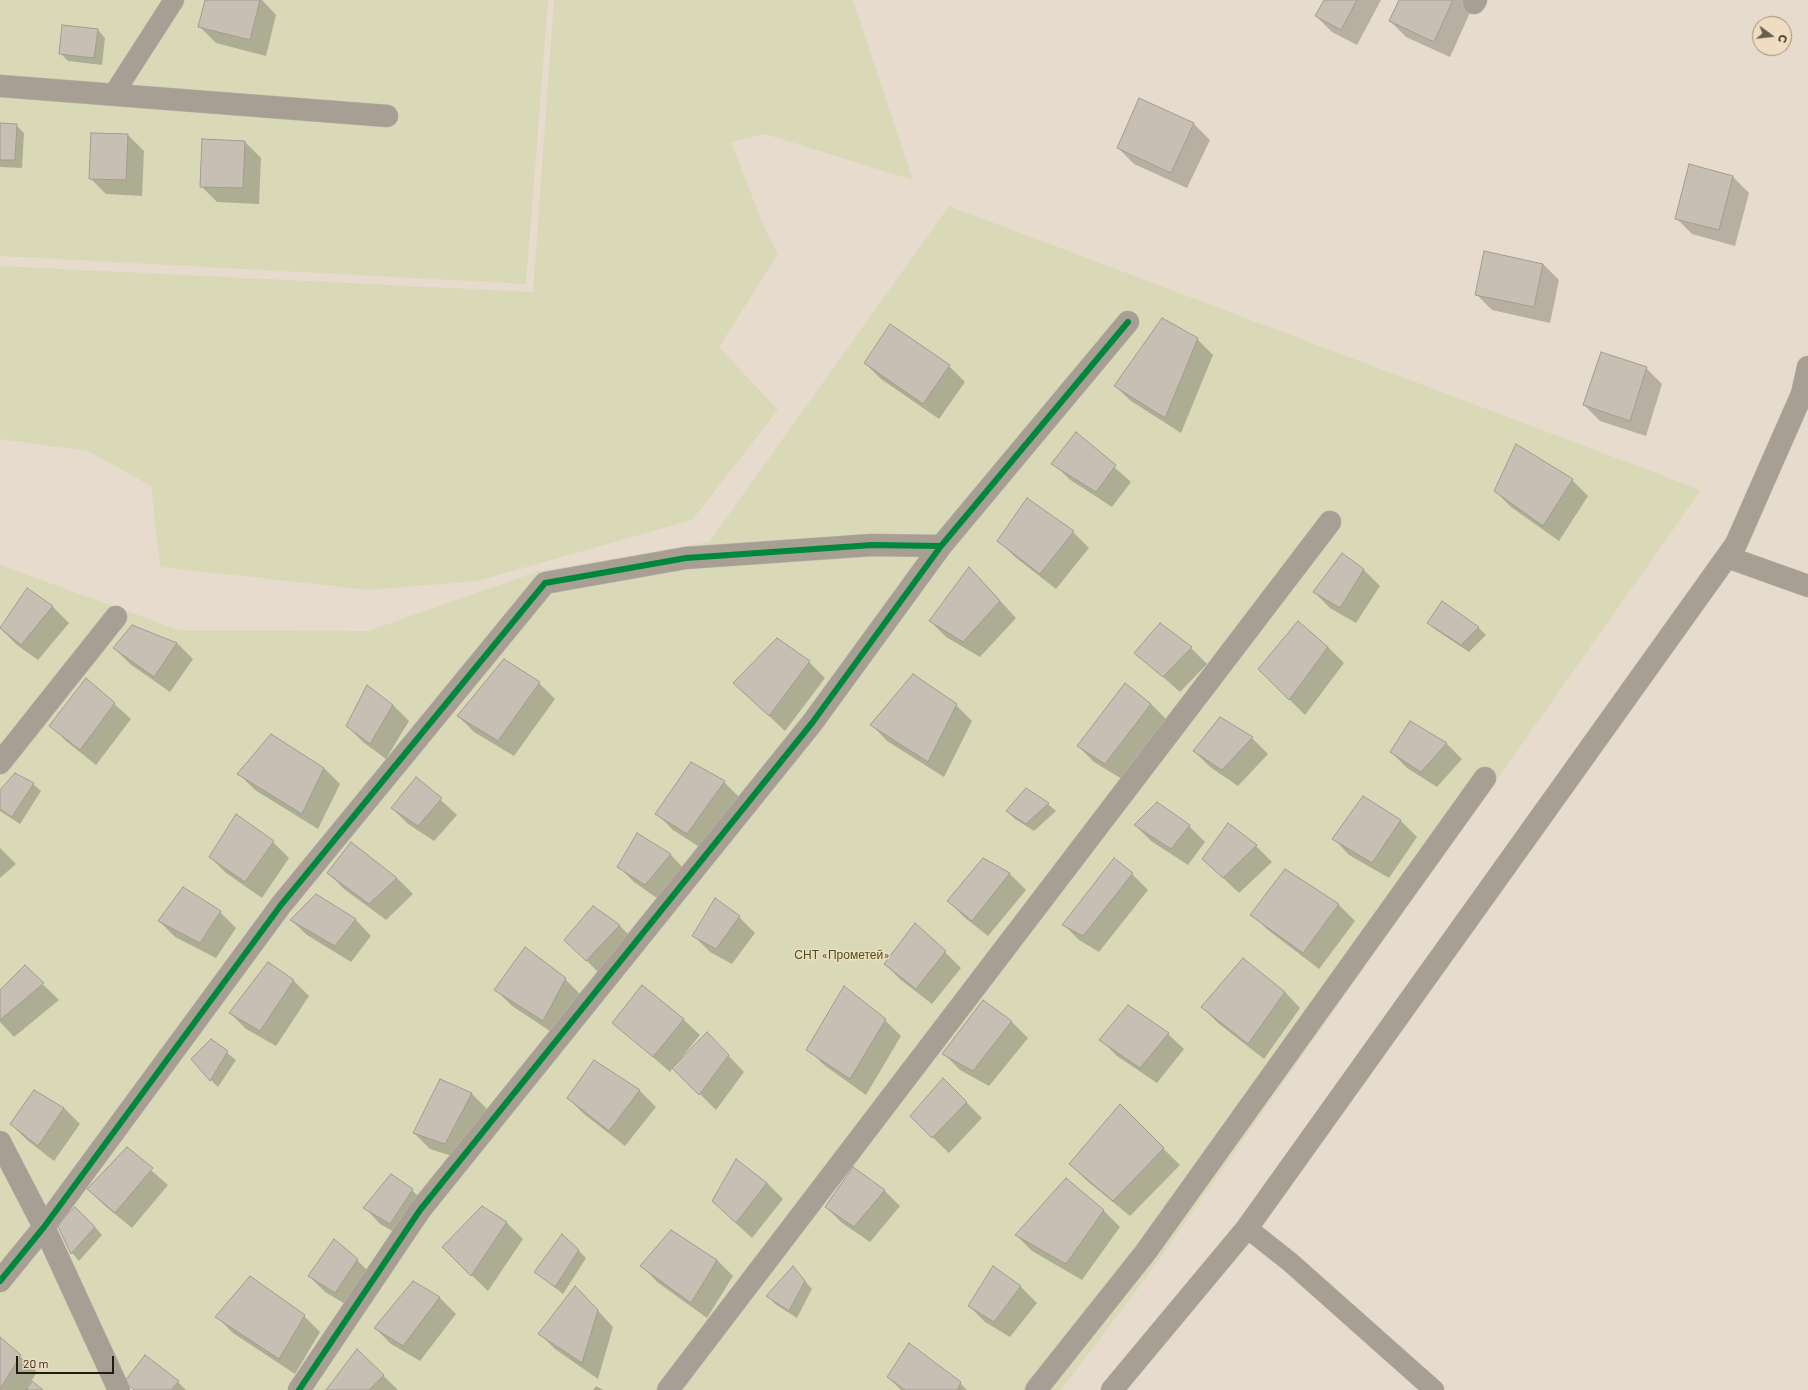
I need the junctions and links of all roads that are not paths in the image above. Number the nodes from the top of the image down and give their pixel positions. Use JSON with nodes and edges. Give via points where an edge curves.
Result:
{"nodes":[{"id":1,"x":174,"y":0,"type":"edge"},
{"id":2,"x":0,"y":86,"type":"edge"},
{"id":3,"x":113,"y":95,"type":"junction"},
{"id":4,"x":387,"y":116,"type":"dead end"},
{"id":5,"x":1128,"y":322,"type":"dead end"},
{"id":6,"x":1808,"y":367,"type":"edge"},
{"id":7,"x":1330,"y":522,"type":"dead end"},
{"id":8,"x":941,"y":546,"type":"junction"},
{"id":9,"x":1727,"y":557,"type":"junction"},
{"id":10,"x":1808,"y":586,"type":"edge"},
{"id":11,"x":116,"y":617,"type":"dead end"},
{"id":12,"x":0,"y":763,"type":"edge"},
{"id":13,"x":1485,"y":778,"type":"dead end"},
{"id":14,"x":0,"y":1142,"type":"edge"},
{"id":15,"x":44,"y":1227,"type":"junction"},
{"id":16,"x":1247,"y":1228,"type":"junction"},
{"id":17,"x":0,"y":1281,"type":"edge"},
{"id":18,"x":119,"y":1390,"type":"edge"},
{"id":19,"x":298,"y":1390,"type":"edge"},
{"id":20,"x":668,"y":1390,"type":"edge"},
{"id":21,"x":1036,"y":1390,"type":"edge"},
{"id":22,"x":1112,"y":1390,"type":"edge"},
{"id":23,"x":1434,"y":1390,"type":"edge"}],
"edges":[{"from":1,"to":3,"type":"lane"},
{"from":2,"to":3,"type":"street"},
{"from":3,"to":4,"type":"street"},
{"from":5,"to":8,"type":"street"},
{"from":6,"to":9,"type":"street","via":[[1802,394],[1736,544]]},
{"from":7,"to":20,"type":"street"},
{"from":8,"to":15,"type":"street","via":[[872,546],[686,558],[545,583],[280,905]]},
{"from":8,"to":19,"type":"street","via":[[812,723],[420,1210]]},
{"from":9,"to":10,"type":"street"},
{"from":9,"to":16,"type":"street"},
{"from":11,"to":12,"type":"street"},
{"from":13,"to":21,"type":"street","via":[[1145,1253]]},
{"from":14,"to":15,"type":"street"},
{"from":15,"to":17,"type":"street"},
{"from":15,"to":18,"type":"street"},
{"from":16,"to":22,"type":"street"},
{"from":16,"to":23,"type":"lane","via":[[1290,1262]]}]}
